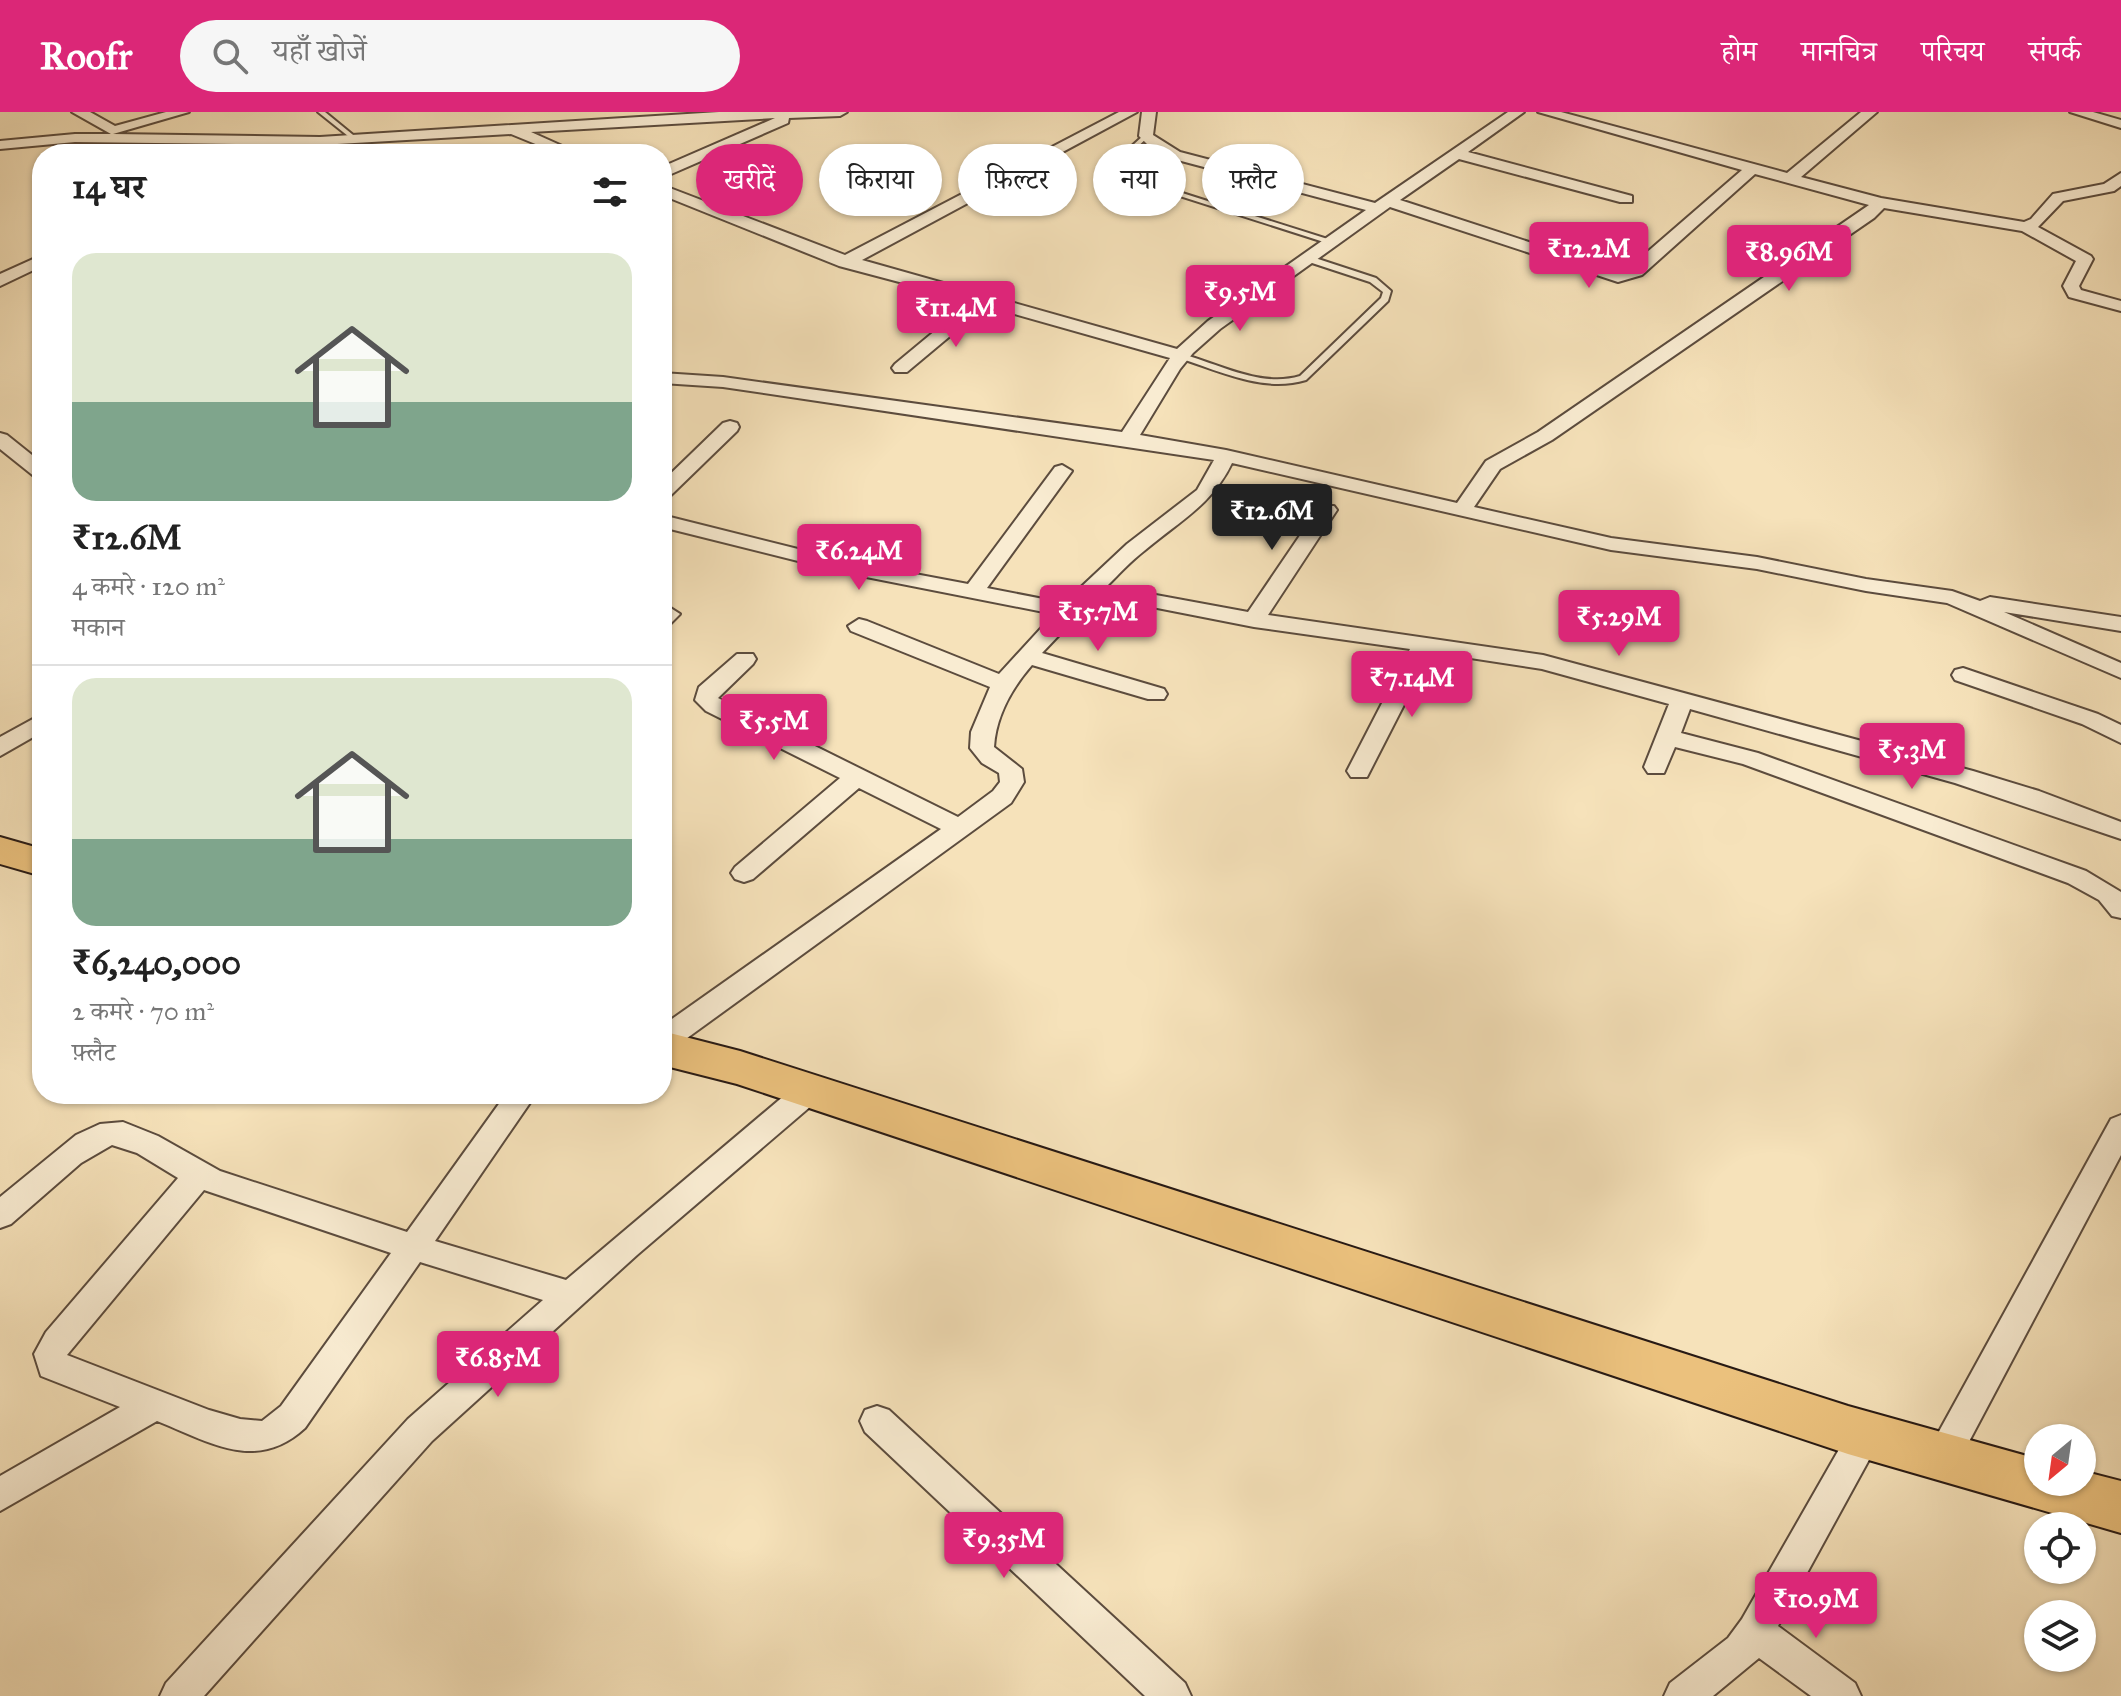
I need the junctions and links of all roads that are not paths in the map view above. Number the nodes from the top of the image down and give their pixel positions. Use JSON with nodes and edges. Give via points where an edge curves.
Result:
{"nodes":[{"id":1,"x":79,"y":112,"type":"edge"},
{"id":2,"x":182,"y":112,"type":"edge"},
{"id":3,"x":321,"y":112,"type":"edge"},
{"id":4,"x":518,"y":112,"type":"edge"},
{"id":5,"x":840,"y":112,"type":"edge"},
{"id":6,"x":1130,"y":112,"type":"edge"},
{"id":7,"x":1149,"y":112,"type":"edge"},
{"id":8,"x":1517,"y":112,"type":"edge"},
{"id":9,"x":1545,"y":112,"type":"edge"},
{"id":10,"x":1870,"y":112,"type":"edge"},
{"id":11,"x":2077,"y":112,"type":"edge"},
{"id":12,"x":799,"y":113,"type":"edge"},
{"id":13,"x":2095,"y":114,"type":"edge"},
{"id":14,"x":464,"y":115,"type":"dead end"},
{"id":15,"x":2121,"y":124,"type":"edge"},
{"id":16,"x":510,"y":129,"type":"junction"},
{"id":17,"x":112,"y":130,"type":"junction"},
{"id":18,"x":483,"y":130,"type":"junction"},
{"id":19,"x":456,"y":132,"type":"junction"},
{"id":20,"x":1146,"y":136,"type":"junction"},
{"id":21,"x":386,"y":137,"type":"junction"},
{"id":22,"x":75,"y":138,"type":"junction"},
{"id":23,"x":355,"y":139,"type":"junction"},
{"id":24,"x":370,"y":144,"type":"edge"},
{"id":25,"x":548,"y":144,"type":"edge"},
{"id":26,"x":0,"y":145,"type":"edge"},
{"id":27,"x":1457,"y":154,"type":"junction"},
{"id":28,"x":672,"y":169,"type":"edge"},
{"id":29,"x":1752,"y":169,"type":"junction"},
{"id":30,"x":2121,"y":178,"type":"edge"},
{"id":31,"x":1789,"y":179,"type":"junction"},
{"id":32,"x":672,"y":194,"type":"edge"},
{"id":33,"x":1626,"y":199,"type":"dead end"},
{"id":34,"x":1880,"y":203,"type":"junction"},
{"id":35,"x":1383,"y":205,"type":"junction"},
{"id":36,"x":2026,"y":227,"type":"junction"},
{"id":37,"x":1333,"y":242,"type":"junction"},
{"id":38,"x":1309,"y":259,"type":"junction"},
{"id":39,"x":845,"y":262,"type":"junction"},
{"id":40,"x":32,"y":265,"type":"edge"},
{"id":41,"x":0,"y":281,"type":"edge"},
{"id":42,"x":984,"y":299,"type":"junction"},
{"id":43,"x":2121,"y":306,"type":"edge"},
{"id":44,"x":1182,"y":356,"type":"junction"},
{"id":45,"x":901,"y":368,"type":"dead end"},
{"id":46,"x":672,"y":379,"type":"edge"},
{"id":47,"x":730,"y":427,"type":"dead end"},
{"id":48,"x":1128,"y":439,"type":"junction"},
{"id":49,"x":1,"y":441,"type":"edge"},
{"id":50,"x":1226,"y":456,"type":"junction"},
{"id":51,"x":32,"y":465,"type":"edge"},
{"id":52,"x":1062,"y":471,"type":"dead end"},
{"id":53,"x":672,"y":483,"type":"edge"},
{"id":54,"x":1327,"y":510,"type":"dead end"},
{"id":55,"x":1462,"y":510,"type":"junction"},
{"id":56,"x":672,"y":524,"type":"edge"},
{"id":57,"x":1091,"y":589,"type":"junction"},
{"id":58,"x":974,"y":591,"type":"junction"},
{"id":59,"x":1952,"y":597,"type":"junction"},
{"id":60,"x":1069,"y":610,"type":"junction"},
{"id":61,"x":1254,"y":620,"type":"junction"},
{"id":62,"x":2121,"y":624,"type":"edge"},
{"id":63,"x":859,"y":626,"type":"dead end"},
{"id":64,"x":1423,"y":646,"type":"junction"},
{"id":65,"x":1027,"y":656,"type":"junction"},
{"id":66,"x":745,"y":659,"type":"dead end"},
{"id":67,"x":2121,"y":671,"type":"edge"},
{"id":68,"x":1963,"y":675,"type":"dead end"},
{"id":69,"x":1003,"y":684,"type":"junction"},
{"id":70,"x":1156,"y":694,"type":"dead end"},
{"id":71,"x":1682,"y":699,"type":"junction"},
{"id":72,"x":32,"y":727,"type":"edge"},
{"id":73,"x":2121,"y":735,"type":"edge"},
{"id":74,"x":1668,"y":738,"type":"junction"},
{"id":75,"x":0,"y":748,"type":"edge"},
{"id":76,"x":1656,"y":767,"type":"dead end"},
{"id":77,"x":1359,"y":771,"type":"dead end"},
{"id":78,"x":856,"y":777,"type":"junction"},
{"id":79,"x":958,"y":827,"type":"junction"},
{"id":80,"x":2121,"y":831,"type":"edge"},
{"id":81,"x":0,"y":850,"type":"edge"},
{"id":82,"x":32,"y":860,"type":"edge"},
{"id":83,"x":744,"y":873,"type":"dead end"},
{"id":84,"x":2121,"y":909,"type":"edge"},
{"id":85,"x":672,"y":1034,"type":"edge"},
{"id":86,"x":672,"y":1051,"type":"edge"},
{"id":87,"x":808,"y":1092,"type":"junction"},
{"id":88,"x":515,"y":1104,"type":"edge"},
{"id":89,"x":2121,"y":1127,"type":"edge"},
{"id":90,"x":198,"y":1176,"type":"junction"},
{"id":91,"x":0,"y":1215,"type":"edge"},
{"id":92,"x":412,"y":1249,"type":"junction"},
{"id":93,"x":572,"y":1295,"type":"junction"},
{"id":94,"x":154,"y":1405,"type":"junction"},
{"id":95,"x":877,"y":1421,"type":"dead end"},
{"id":96,"x":1865,"y":1436,"type":"junction"},
{"id":97,"x":1943,"y":1457,"type":"junction"},
{"id":98,"x":0,"y":1495,"type":"edge"},
{"id":99,"x":2121,"y":1507,"type":"edge"},
{"id":100,"x":1755,"y":1632,"type":"junction"},
{"id":101,"x":179,"y":1696,"type":"edge"},
{"id":102,"x":1172,"y":1696,"type":"edge"},
{"id":103,"x":1683,"y":1696,"type":"edge"},
{"id":104,"x":1842,"y":1696,"type":"edge"}],
"edges":[{"from":1,"to":17,"type":"street"},
{"from":2,"to":17,"type":"street"},
{"from":3,"to":23,"type":"lane"},
{"from":4,"to":18,"type":"street"},
{"from":5,"to":12,"type":"street"},
{"from":6,"to":39,"type":"street"},
{"from":7,"to":20,"type":"street"},
{"from":8,"to":27,"type":"street"},
{"from":9,"to":29,"type":"street"},
{"from":10,"to":31,"type":"street"},
{"from":11,"to":13,"type":"street"},
{"from":12,"to":16,"type":"street"},
{"from":12,"to":28,"type":"street"},
{"from":13,"to":15,"type":"street"},
{"from":14,"to":19,"type":"street"},
{"from":16,"to":18,"type":"street"},
{"from":16,"to":25,"type":"street"},
{"from":17,"to":22,"type":"street"},
{"from":18,"to":19,"type":"street"},
{"from":19,"to":21,"type":"street"},
{"from":20,"to":35,"type":"street","via":[[1175,155]]},
{"from":20,"to":37,"type":"lane","via":[[1117,160],[1113,173]]},
{"from":21,"to":23,"type":"street"},
{"from":21,"to":24,"type":"street"},
{"from":22,"to":23,"type":"street"},
{"from":22,"to":26,"type":"street"},
{"from":27,"to":33,"type":"street"},
{"from":27,"to":35,"type":"street"},
{"from":29,"to":31,"type":"street"},
{"from":29,"to":35,"type":"street","via":[[1630,276],[1618,277]]},
{"from":30,"to":36,"type":"street","via":[[2109,188],[2058,197]]},
{"from":31,"to":34,"type":"street"},
{"from":32,"to":39,"type":"street"},
{"from":34,"to":36,"type":"street"},
{"from":34,"to":55,"type":"street","via":[[1545,436],[1493,465]]},
{"from":35,"to":37,"type":"street"},
{"from":36,"to":43,"type":"street","via":[[2085,259],[2071,286],[2075,293]]},
{"from":37,"to":38,"type":"street"},
{"from":38,"to":44,"type":"street","via":[[1214,325]]},
{"from":38,"to":44,"type":"lane","via":[[1373,280],[1387,291],[1385,299],[1303,378],[1271,383]]},
{"from":39,"to":42,"type":"street"},
{"from":40,"to":41,"type":"street"},
{"from":42,"to":44,"type":"street"},
{"from":42,"to":45,"type":"street"},
{"from":44,"to":48,"type":"street"},
{"from":46,"to":48,"type":"street"},
{"from":47,"to":53,"type":"street"},
{"from":48,"to":50,"type":"street"},
{"from":49,"to":51,"type":"street"},
{"from":50,"to":55,"type":"street"},
{"from":50,"to":57,"type":"street","via":[[1204,494]]},
{"from":52,"to":58,"type":"street"},
{"from":54,"to":61,"type":"street"},
{"from":55,"to":59,"type":"street","via":[[1624,547],[1757,563]]},
{"from":56,"to":58,"type":"street","via":[[846,567]]},
{"from":57,"to":60,"type":"street"},
{"from":57,"to":61,"type":"street"},
{"from":58,"to":60,"type":"street"},
{"from":59,"to":62,"type":"street"},
{"from":59,"to":67,"type":"street"},
{"from":60,"to":65,"type":"street"},
{"from":61,"to":64,"type":"street"},
{"from":63,"to":69,"type":"street"},
{"from":64,"to":71,"type":"street","via":[[1543,662]]},
{"from":64,"to":77,"type":"street"},
{"from":65,"to":69,"type":"street"},
{"from":65,"to":70,"type":"street"},
{"from":66,"to":78,"type":"street","via":[[712,686],[706,700]]},
{"from":68,"to":73,"type":"street"},
{"from":69,"to":79,"type":"street","via":[[983,732],[982,748],[1010,769],[1012,782],[1002,797]]},
{"from":71,"to":74,"type":"street"},
{"from":71,"to":80,"type":"street","via":[[1964,777]]},
{"from":72,"to":75,"type":"street"},
{"from":74,"to":76,"type":"street"},
{"from":74,"to":84,"type":"street","via":[[1750,758],[2077,877],[2108,894]]},
{"from":78,"to":79,"type":"street"},
{"from":78,"to":83,"type":"street"},
{"from":79,"to":85,"type":"street"},
{"from":81,"to":82,"type":"main road"},
{"from":86,"to":87,"type":"main road"},
{"from":87,"to":93,"type":"street"},
{"from":87,"to":96,"type":"main road"},
{"from":88,"to":92,"type":"street"},
{"from":89,"to":97,"type":"street"},
{"from":90,"to":91,"type":"street","via":[[127,1134],[112,1133],[84,1145]]},
{"from":90,"to":92,"type":"street"},
{"from":90,"to":94,"type":"street","via":[[50,1354],[53,1366],[61,1370]]},
{"from":92,"to":93,"type":"street"},
{"from":92,"to":94,"type":"street","via":[[293,1417],[277,1431],[260,1438],[244,1436]]},
{"from":93,"to":101,"type":"street","via":[[420,1430]]},
{"from":94,"to":98,"type":"street"},
{"from":95,"to":102,"type":"street"},
{"from":96,"to":97,"type":"main road"},
{"from":96,"to":100,"type":"street"},
{"from":97,"to":99,"type":"main road"},
{"from":100,"to":103,"type":"street","via":[[1741,1651]]},
{"from":100,"to":104,"type":"street"}]}
